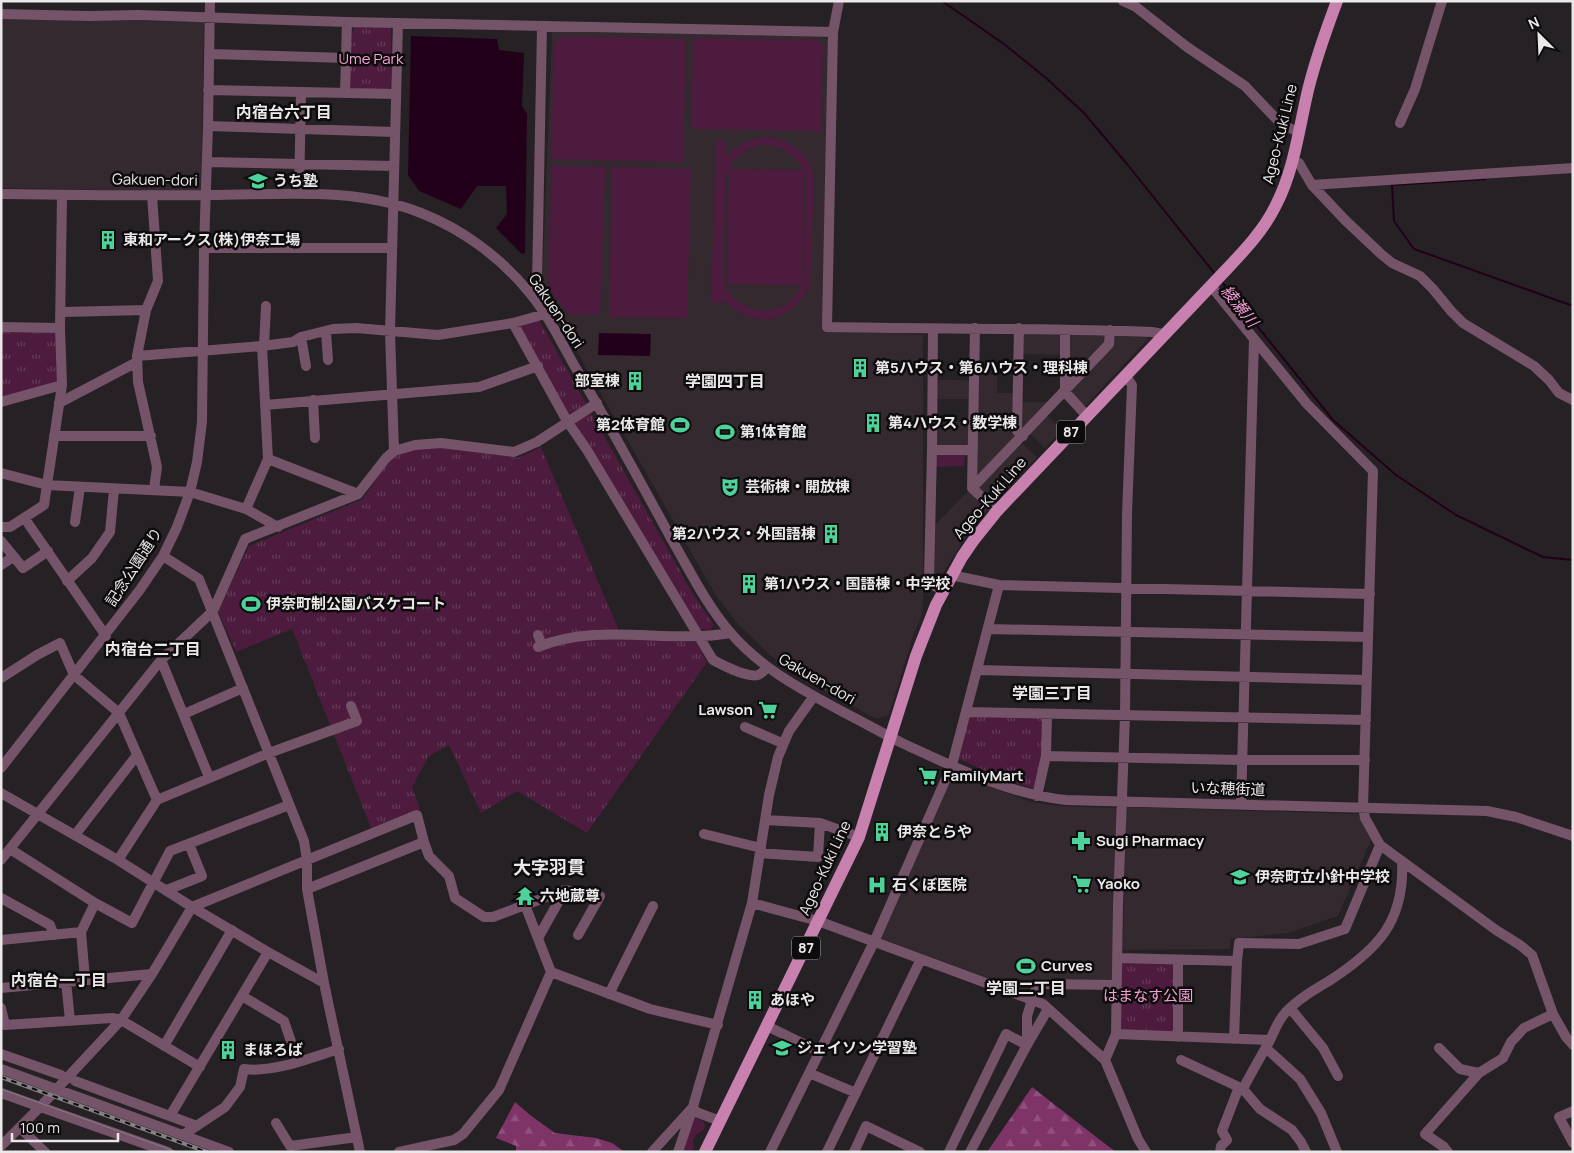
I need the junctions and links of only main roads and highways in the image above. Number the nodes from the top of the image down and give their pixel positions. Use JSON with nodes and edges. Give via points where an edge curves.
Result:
{"nodes":[{"id":1,"x":1336,"y":1,"type":"edge"},
{"id":2,"x":705,"y":1152,"type":"edge"}],
"edges":[{"from":1,"to":2,"type":"main road","name":"Ageo-Kuki Line","number":"87","via":[[1318,54],[1292,160],[1282,192],[1269,218],[1225,271],[998,511],[972,541],[951,575],[916,656],[859,837]]}]}
